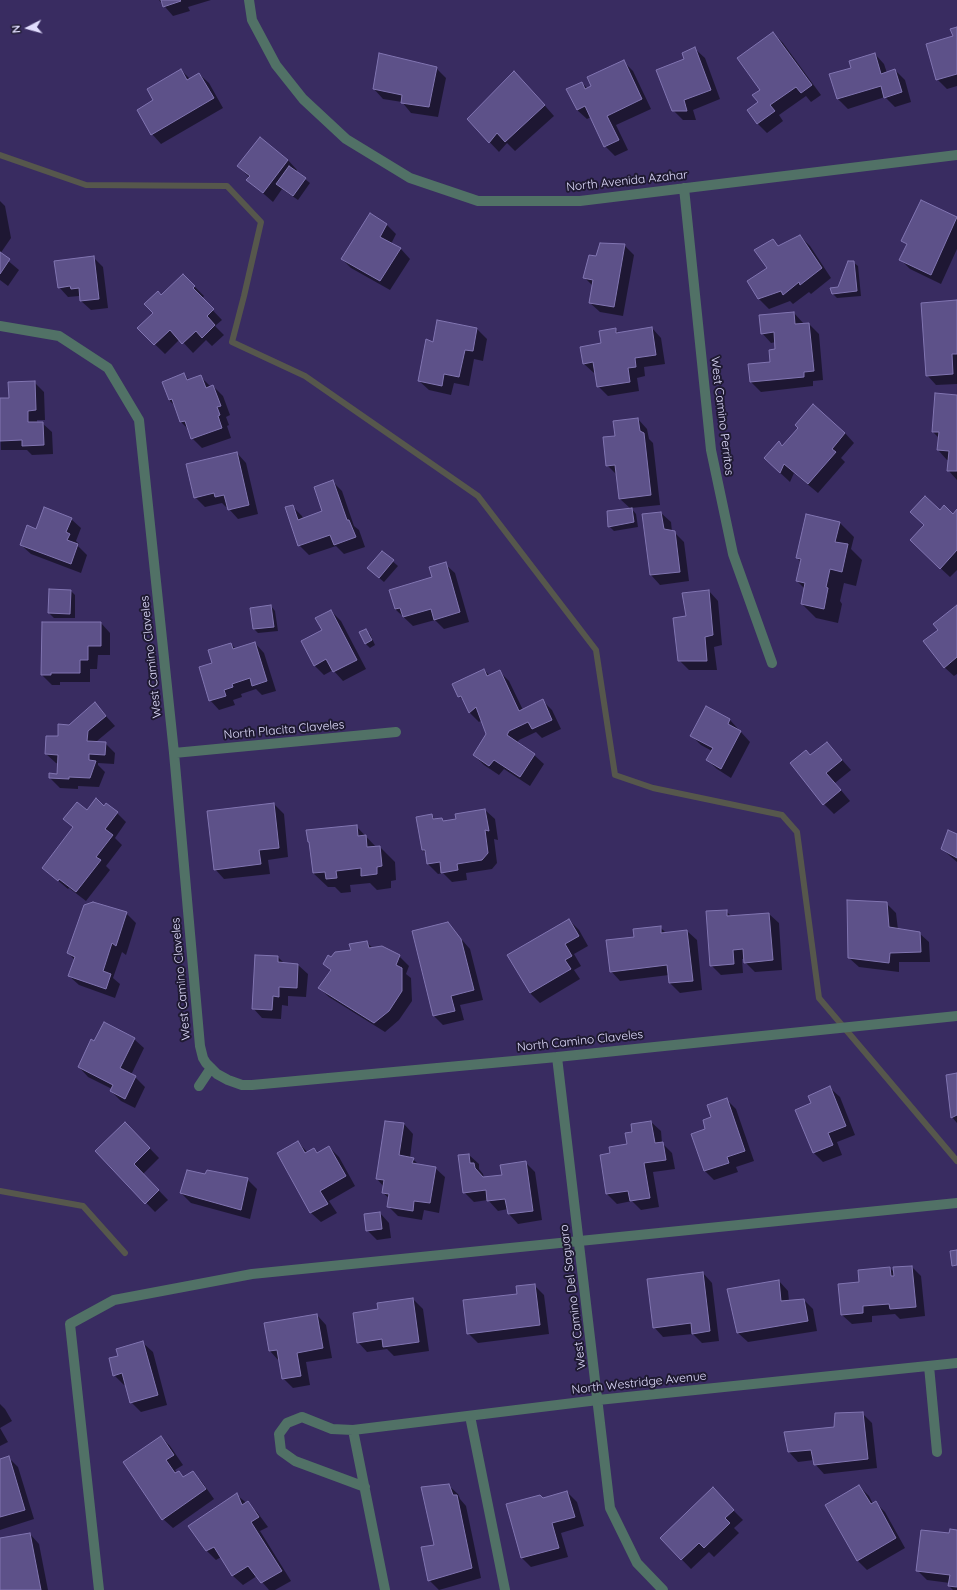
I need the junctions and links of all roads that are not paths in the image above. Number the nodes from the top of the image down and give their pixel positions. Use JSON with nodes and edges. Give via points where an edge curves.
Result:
{"nodes":[{"id":1,"x":249,"y":0,"type":"edge"},
{"id":2,"x":957,"y":155,"type":"edge"},
{"id":3,"x":684,"y":188,"type":"junction"},
{"id":4,"x":0,"y":326,"type":"edge"},
{"id":5,"x":772,"y":663,"type":"dead end"},
{"id":6,"x":396,"y":732,"type":"dead end"},
{"id":7,"x":174,"y":753,"type":"junction"},
{"id":8,"x":957,"y":1016,"type":"edge"},
{"id":9,"x":557,"y":1057,"type":"junction"},
{"id":10,"x":211,"y":1068,"type":"junction"},
{"id":11,"x":199,"y":1086,"type":"dead end"},
{"id":12,"x":957,"y":1203,"type":"edge"},
{"id":13,"x":580,"y":1241,"type":"junction"},
{"id":14,"x":957,"y":1363,"type":"edge"},
{"id":15,"x":929,"y":1366,"type":"junction"},
{"id":16,"x":598,"y":1400,"type":"junction"},
{"id":17,"x":470,"y":1416,"type":"junction"},
{"id":18,"x":353,"y":1430,"type":"junction"},
{"id":19,"x":938,"y":1452,"type":"dead end"},
{"id":20,"x":365,"y":1487,"type":"junction"},
{"id":21,"x":98,"y":1590,"type":"edge"},
{"id":22,"x":385,"y":1590,"type":"edge"},
{"id":23,"x":505,"y":1590,"type":"edge"},
{"id":24,"x":663,"y":1590,"type":"edge"}],
"edges":[{"from":1,"to":3,"type":"street","name":"North Avenida Azahar","via":[[252,20],[276,65],[302,99],[346,139],[410,178],[478,201],[580,202]]},
{"from":2,"to":3,"type":"street","name":"North Avenida Azahar"},
{"from":3,"to":5,"type":"street","name":"West Camino Perritos","via":[[711,450],[733,554]]},
{"from":4,"to":7,"type":"street","name":"West Camino Claveles","via":[[59,336],[108,368],[139,420]]},
{"from":6,"to":7,"type":"street","name":"North Placita Claveles"},
{"from":7,"to":10,"type":"street","name":"West Camino Claveles","via":[[200,1046],[203,1058]]},
{"from":8,"to":9,"type":"street","name":"North Camino Claveles"},
{"from":9,"to":10,"type":"street","name":"North Camino Claveles","via":[[252,1085],[242,1085],[228,1080]]},
{"from":9,"to":13,"type":"street","name":"West Camino Del Saguaro"},
{"from":10,"to":11,"type":"street"},
{"from":12,"to":13,"type":"street"},
{"from":13,"to":16,"type":"street","name":"West Camino Del Saguaro"},
{"from":13,"to":21,"type":"street","via":[[252,1274],[114,1300],[70,1324]]},
{"from":14,"to":15,"type":"street","name":"North Westridge Avenue"},
{"from":15,"to":16,"type":"street","name":"North Westridge Avenue"},
{"from":15,"to":19,"type":"street"},
{"from":16,"to":17,"type":"street","name":"North Westridge Avenue"},
{"from":16,"to":24,"type":"street","name":"West Camino Del Saguaro","via":[[610,1508],[637,1564]]},
{"from":17,"to":18,"type":"street","name":"North Westridge Avenue"},
{"from":17,"to":23,"type":"street"},
{"from":18,"to":20,"type":"street"},
{"from":18,"to":20,"type":"street","name":"North Westridge Avenue","via":[[332,1429],[302,1417],[287,1423],[279,1434],[281,1451],[295,1461]]},
{"from":20,"to":22,"type":"street"}]}
